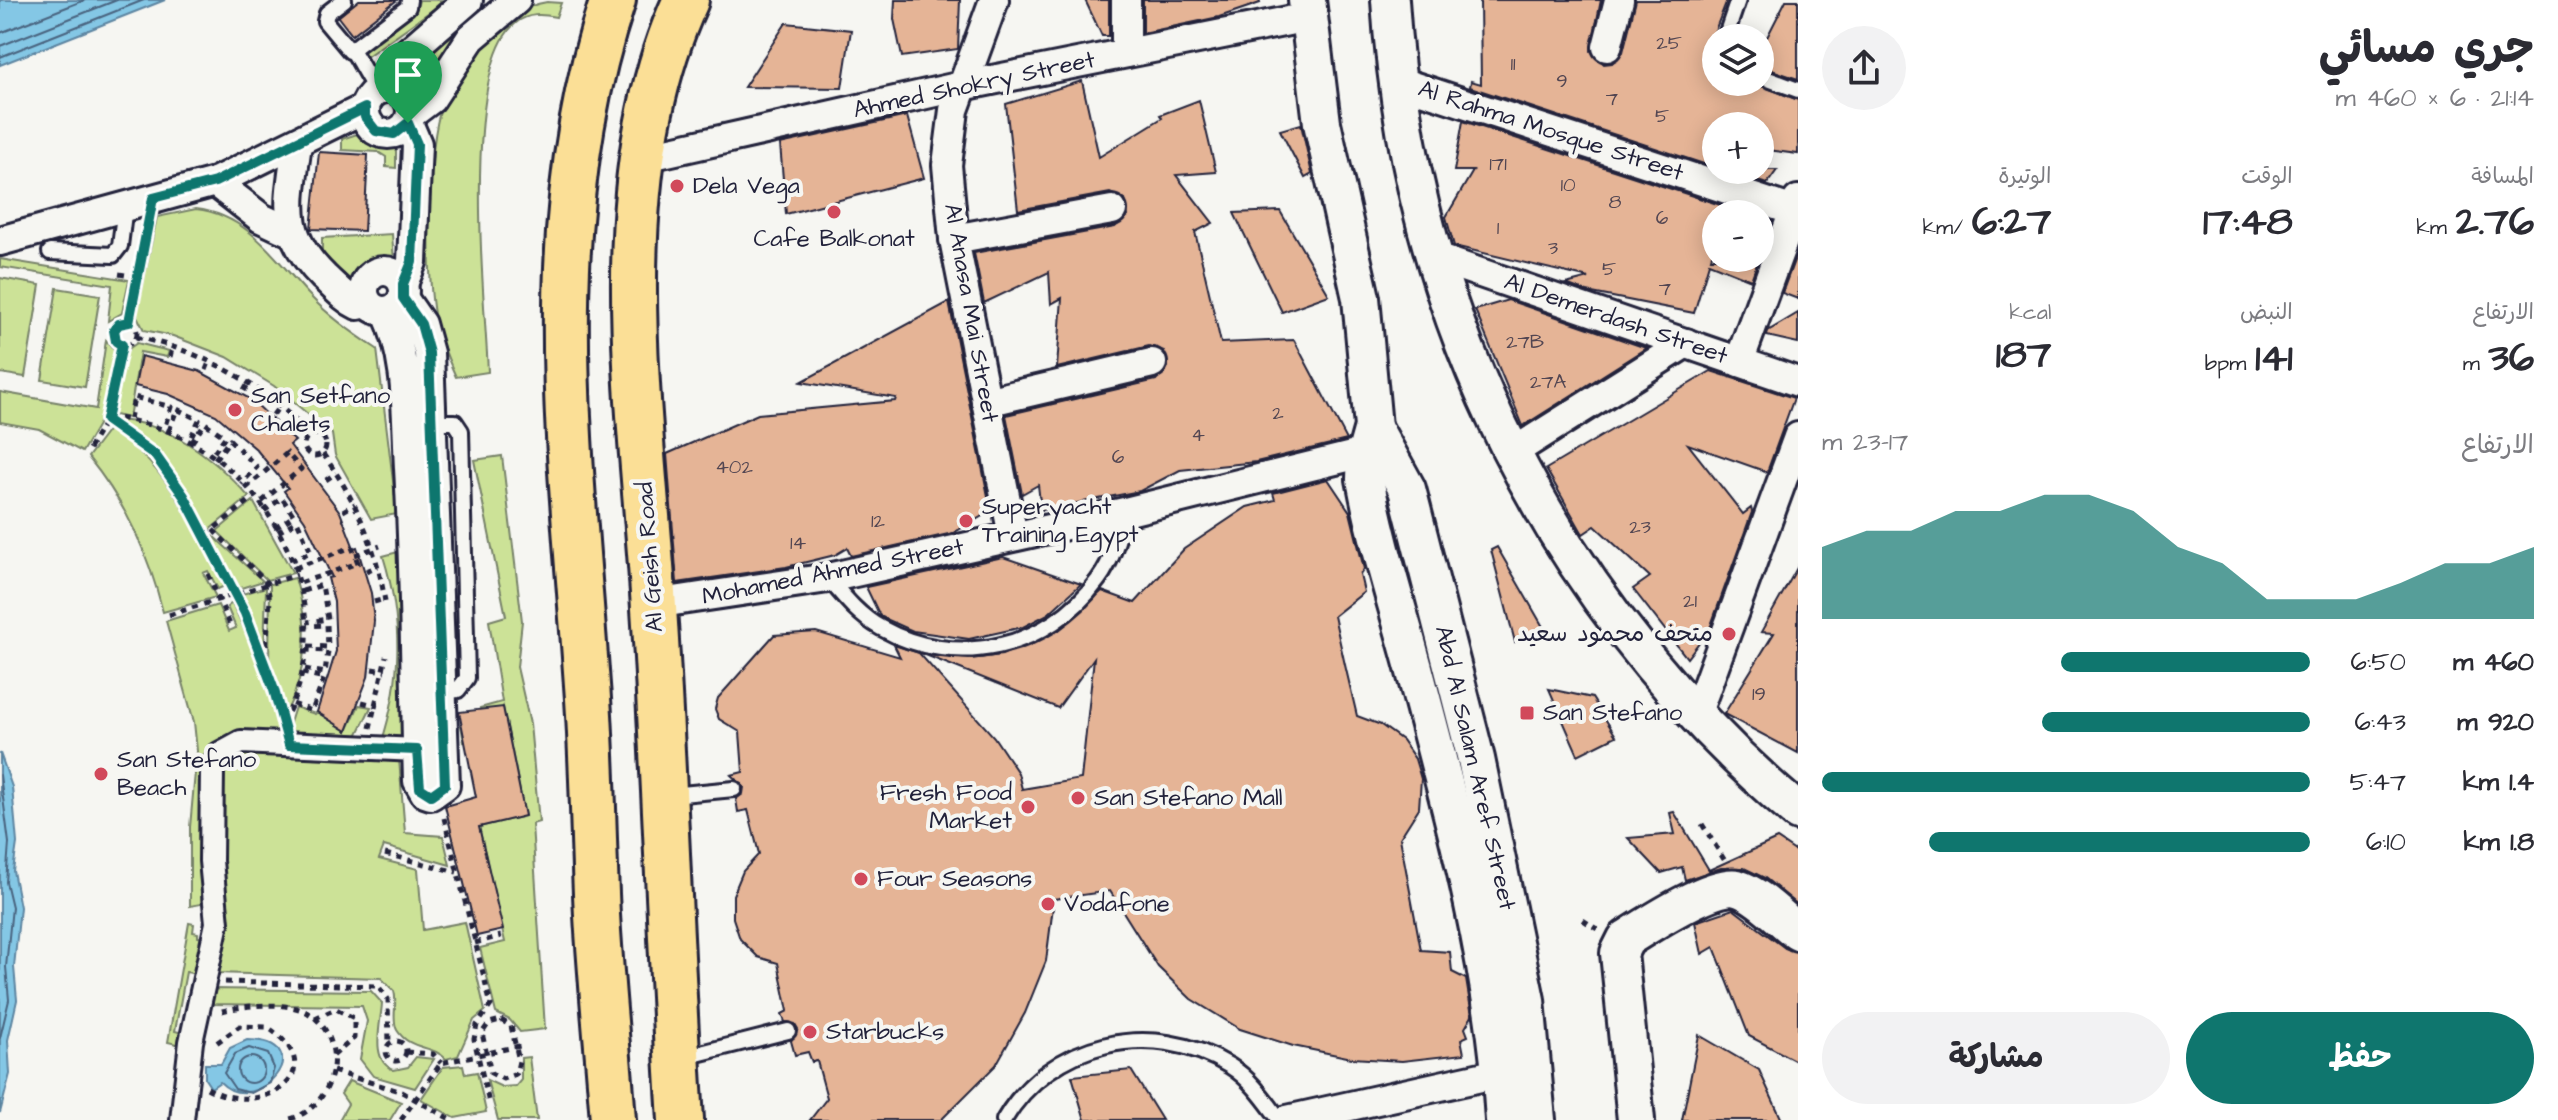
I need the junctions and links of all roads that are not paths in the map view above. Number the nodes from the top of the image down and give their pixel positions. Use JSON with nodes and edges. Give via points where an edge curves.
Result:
{"nodes":[{"id":1,"x":344,"y":0,"type":"edge"},
{"id":2,"x":409,"y":0,"type":"edge"},
{"id":3,"x":468,"y":0,"type":"edge"},
{"id":4,"x":686,"y":0,"type":"edge"},
{"id":5,"x":994,"y":0,"type":"edge"},
{"id":6,"x":1126,"y":0,"type":"edge"},
{"id":7,"x":1390,"y":0,"type":"edge"},
{"id":8,"x":1619,"y":0,"type":"edge"},
{"id":9,"x":1738,"y":0,"type":"edge"},
{"id":10,"x":609,"y":1,"type":"edge"},
{"id":11,"x":503,"y":3,"type":"edge"},
{"id":12,"x":1308,"y":8,"type":"edge"},
{"id":13,"x":445,"y":20,"type":"junction"},
{"id":14,"x":1730,"y":24,"type":"edge"},
{"id":15,"x":467,"y":42,"type":"junction"},
{"id":16,"x":1607,"y":47,"type":"dead end"},
{"id":17,"x":353,"y":51,"type":"junction"},
{"id":18,"x":1126,"y":53,"type":"junction"},
{"id":19,"x":1774,"y":81,"type":"edge"},
{"id":20,"x":1400,"y":82,"type":"junction"},
{"id":21,"x":962,"y":86,"type":"junction"},
{"id":22,"x":1798,"y":90,"type":"edge"},
{"id":23,"x":374,"y":96,"type":"junction"},
{"id":24,"x":410,"y":119,"type":"junction"},
{"id":25,"x":297,"y":143,"type":"junction"},
{"id":26,"x":640,"y":158,"type":"junction"},
{"id":27,"x":215,"y":182,"type":"junction"},
{"id":28,"x":1796,"y":205,"type":"edge"},
{"id":29,"x":125,"y":206,"type":"junction"},
{"id":30,"x":1112,"y":210,"type":"dead end"},
{"id":31,"x":291,"y":232,"type":"junction"},
{"id":32,"x":954,"y":239,"type":"junction"},
{"id":33,"x":0,"y":241,"type":"edge"},
{"id":34,"x":50,"y":252,"type":"dead end"},
{"id":35,"x":1434,"y":257,"type":"junction"},
{"id":36,"x":390,"y":299,"type":"junction"},
{"id":37,"x":1686,"y":343,"type":"junction"},
{"id":38,"x":1739,"y":362,"type":"junction"},
{"id":39,"x":1152,"y":363,"type":"dead end"},
{"id":40,"x":1798,"y":382,"type":"edge"},
{"id":41,"x":986,"y":402,"type":"junction"},
{"id":42,"x":1798,"y":437,"type":"edge"},
{"id":43,"x":1375,"y":442,"type":"junction"},
{"id":44,"x":1510,"y":454,"type":"junction"},
{"id":45,"x":1125,"y":512,"type":"junction"},
{"id":46,"x":1013,"y":536,"type":"junction"},
{"id":47,"x":828,"y":578,"type":"junction"},
{"id":48,"x":654,"y":604,"type":"junction"},
{"id":49,"x":1696,"y":715,"type":"junction"},
{"id":50,"x":417,"y":750,"type":"junction"},
{"id":51,"x":734,"y":789,"type":"dead end"},
{"id":52,"x":664,"y":796,"type":"junction"},
{"id":53,"x":1798,"y":812,"type":"edge"},
{"id":54,"x":1798,"y":932,"type":"edge"},
{"id":55,"x":788,"y":1031,"type":"dead end"},
{"id":56,"x":677,"y":1059,"type":"junction"},
{"id":57,"x":1517,"y":1069,"type":"junction"},
{"id":58,"x":1513,"y":1117,"type":"edge"},
{"id":59,"x":182,"y":1120,"type":"edge"},
{"id":60,"x":613,"y":1120,"type":"edge"},
{"id":61,"x":681,"y":1120,"type":"edge"},
{"id":62,"x":1004,"y":1120,"type":"edge"},
{"id":63,"x":1280,"y":1120,"type":"edge"},
{"id":64,"x":1287,"y":1120,"type":"edge"},
{"id":65,"x":1636,"y":1120,"type":"edge"}],
"edges":[{"from":1,"to":17,"type":"lane","via":[[325,21]]},
{"from":2,"to":17,"type":"lane","via":[[408,7]]},
{"from":3,"to":13,"type":"street"},
{"from":4,"to":26,"type":"highway","name":"Al Geish Road","via":[[659,76]]},
{"from":5,"to":21,"type":"street","name":"Al Anasa Mai Street"},
{"from":6,"to":18,"type":"street"},
{"from":7,"to":20,"type":"street"},
{"from":8,"to":16,"type":"street"},
{"from":9,"to":14,"type":"lane"},
{"from":10,"to":60,"type":"highway","via":[[577,137],[564,322]]},
{"from":11,"to":15,"type":"street"},
{"from":12,"to":18,"type":"street","name":"Ahmed Shokry Street"},
{"from":12,"to":43,"type":"street","name":"Abd Al Salam Aref Street","via":[[1322,123],[1361,298]]},
{"from":13,"to":15,"type":"street"},
{"from":13,"to":23,"type":"street","via":[[390,68]]},
{"from":15,"to":24,"type":"street","via":[[436,93]]},
{"from":17,"to":23,"type":"lane"},
{"from":18,"to":21,"type":"street","name":"Ahmed Shokry Street"},
{"from":19,"to":22,"type":"lane"},
{"from":20,"to":28,"type":"street","name":"Al Rahma Mosque Street"},
{"from":20,"to":35,"type":"street"},
{"from":21,"to":26,"type":"street","name":"Ahmed Shokry Street"},
{"from":21,"to":32,"type":"street","name":"Al Anasa Mai Street","via":[[947,165]]},
{"from":23,"to":24,"type":"street","via":[[392,88],[407,97]]},
{"from":23,"to":24,"type":"street","via":[[369,126],[394,134]]},
{"from":23,"to":25,"type":"street"},
{"from":24,"to":36,"type":"street","via":[[417,144],[412,262]]},
{"from":25,"to":27,"type":"street"},
{"from":25,"to":31,"type":"street"},
{"from":26,"to":48,"type":"highway","name":"Al Geish Road","via":[[636,289]]},
{"from":27,"to":29,"type":"street"},
{"from":27,"to":31,"type":"street","via":[[261,218]]},
{"from":28,"to":38,"type":"street"},
{"from":29,"to":33,"type":"street"},
{"from":29,"to":34,"type":"lane","via":[[120,246],[113,255]]},
{"from":30,"to":32,"type":"street"},
{"from":31,"to":36,"type":"street","via":[[311,264],[347,298],[358,305]]},
{"from":32,"to":41,"type":"street","name":"Al Anasa Mai Street"},
{"from":35,"to":37,"type":"street","name":"Al Demerdash Street"},
{"from":35,"to":44,"type":"street","via":[[1467,357]]},
{"from":36,"to":50,"type":"street","via":[[404,378]]},
{"from":36,"to":50,"type":"street","via":[[415,313],[426,338],[445,785],[438,794],[420,788]]},
{"from":37,"to":38,"type":"street","name":"Al Demerdash Street"},
{"from":37,"to":44,"type":"street"},
{"from":38,"to":40,"type":"street","name":"Al Demerdash Street"},
{"from":39,"to":41,"type":"street"},
{"from":41,"to":46,"type":"street","name":"Al Anasa Mai Street"},
{"from":42,"to":49,"type":"street"},
{"from":43,"to":45,"type":"street","name":"Mohamed Ahmed Street"},
{"from":43,"to":57,"type":"street","name":"Abd Al Salam Aref Street","via":[[1370,505],[1442,773],[1479,945]]},
{"from":44,"to":49,"type":"street","via":[[1563,546],[1623,632]]},
{"from":45,"to":46,"type":"street","name":"Mohamed Ahmed Street"},
{"from":45,"to":47,"type":"lane","via":[[1116,546],[1077,605],[1016,642],[946,650],[911,642],[879,627]]},
{"from":46,"to":47,"type":"street","name":"Mohamed Ahmed Street"},
{"from":47,"to":48,"type":"street","name":"Mohamed Ahmed Street"},
{"from":48,"to":52,"type":"highway","name":"Al Geish Road"},
{"from":49,"to":53,"type":"street"},
{"from":50,"to":59,"type":"street","via":[[241,742],[226,748],[215,761],[211,861],[217,911]]},
{"from":51,"to":52,"type":"lane"},
{"from":52,"to":56,"type":"highway","name":"Al Geish Road"},
{"from":54,"to":65,"type":"street","via":[[1744,890],[1727,887],[1711,891],[1621,946]]},
{"from":55,"to":56,"type":"lane"},
{"from":56,"to":61,"type":"highway","name":"Al Geish Road"},
{"from":57,"to":58,"type":"street","name":"Abd Al Salam Aref Street"},
{"from":57,"to":64,"type":"street"},
{"from":62,"to":63,"type":"lane","via":[[1028,1088],[1057,1064],[1090,1048],[1126,1040],[1163,1041],[1199,1050],[1232,1067]]}]}
